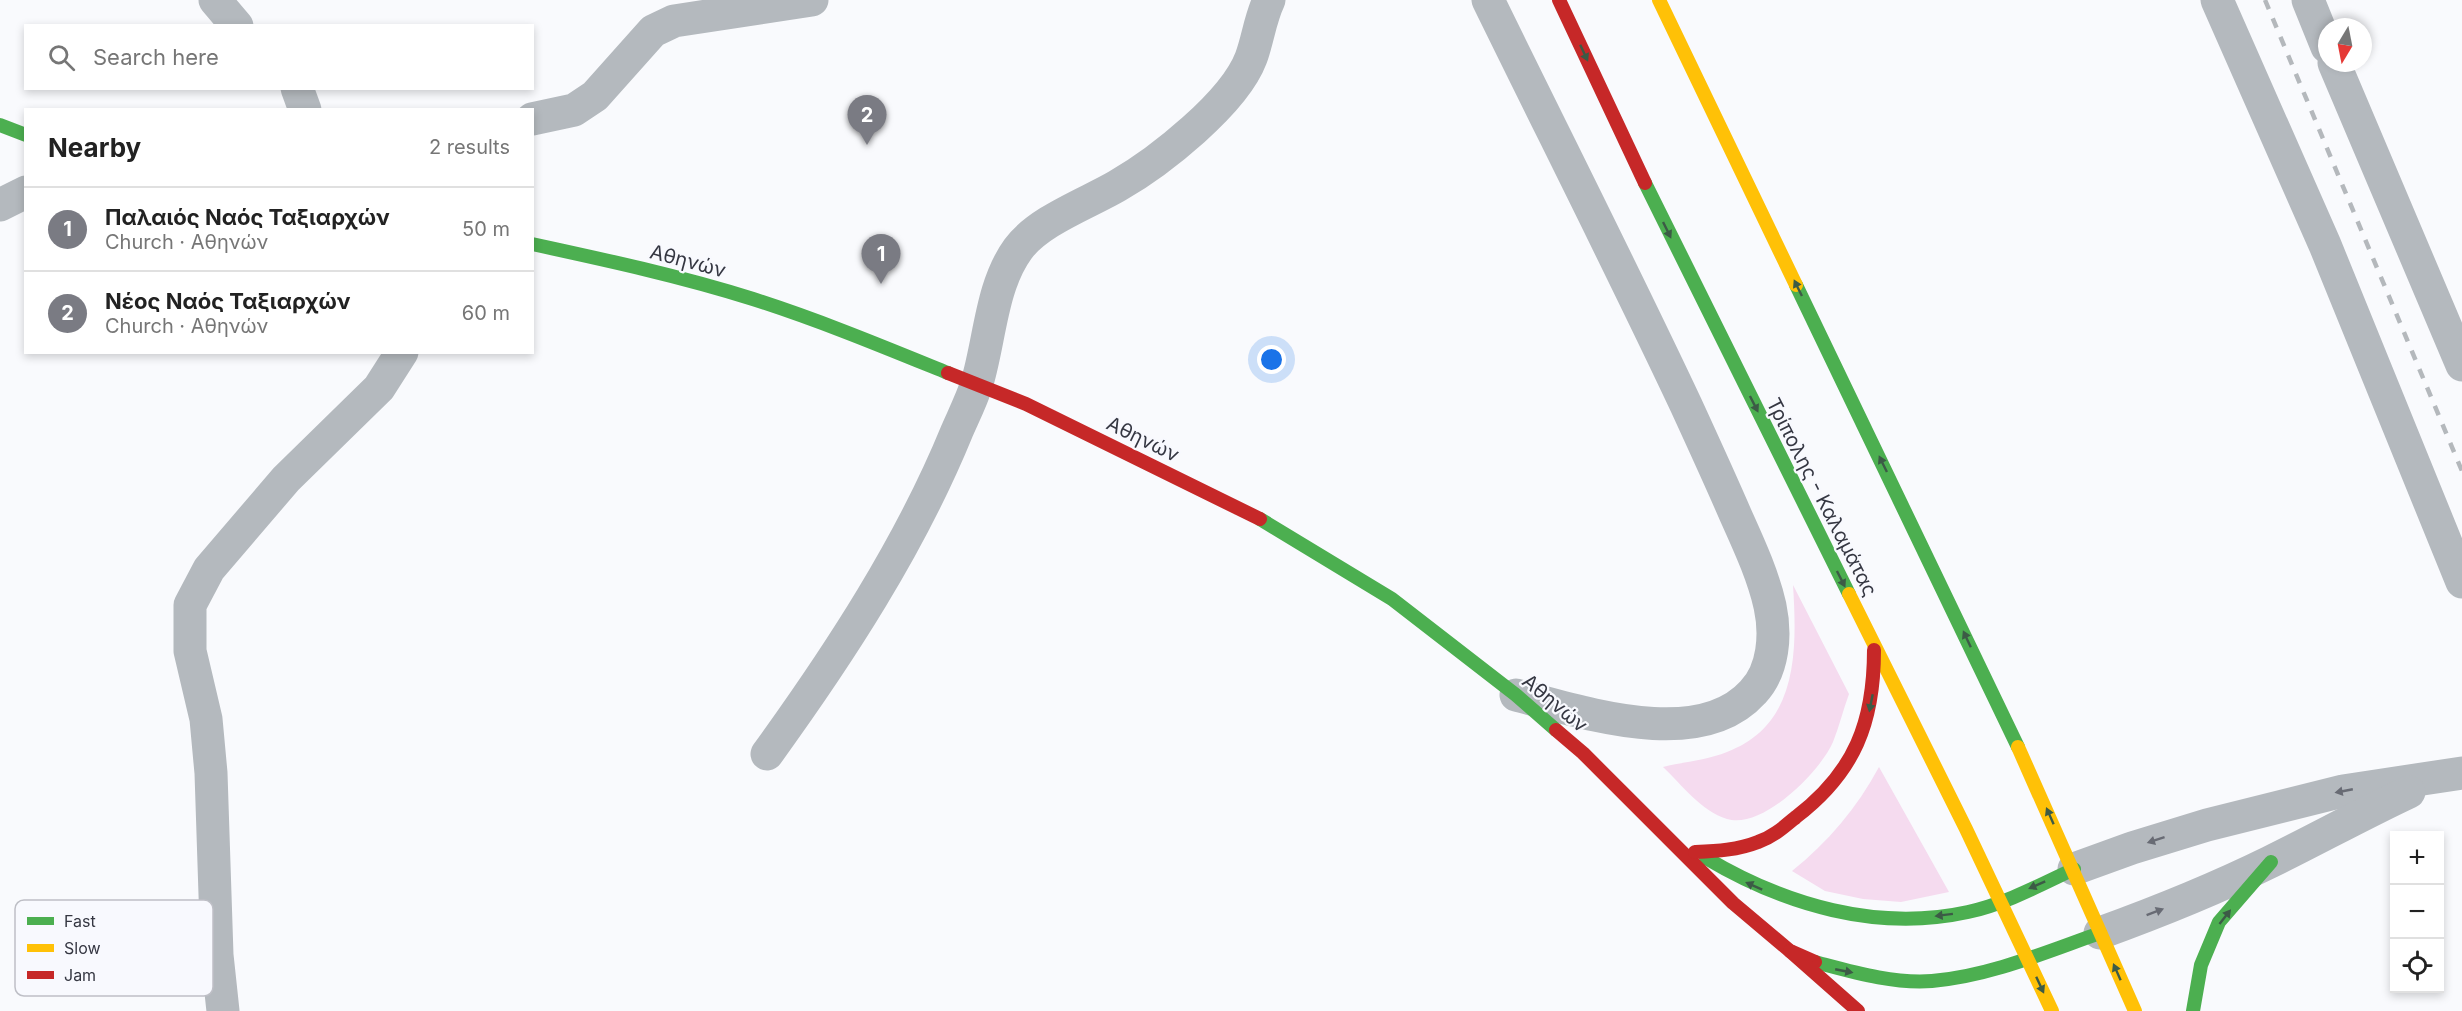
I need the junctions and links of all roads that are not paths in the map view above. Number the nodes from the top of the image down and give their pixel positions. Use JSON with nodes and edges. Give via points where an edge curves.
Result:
{"nodes":[{"id":1,"x":215,"y":0,"type":"edge"},
{"id":2,"x":812,"y":0,"type":"edge"},
{"id":3,"x":1269,"y":0,"type":"edge"},
{"id":4,"x":1488,"y":0,"type":"edge"},
{"id":5,"x":1560,"y":0,"type":"edge"},
{"id":6,"x":1659,"y":0,"type":"edge"},
{"id":7,"x":2217,"y":0,"type":"edge"},
{"id":8,"x":2307,"y":0,"type":"edge"},
{"id":9,"x":235,"y":24,"type":"edge"},
{"id":10,"x":2318,"y":26,"type":"edge"},
{"id":11,"x":2338,"y":72,"type":"edge"},
{"id":12,"x":298,"y":90,"type":"edge"},
{"id":13,"x":304,"y":108,"type":"edge"},
{"id":14,"x":534,"y":119,"type":"edge"},
{"id":15,"x":0,"y":125,"type":"edge"},
{"id":16,"x":24,"y":134,"type":"edge"},
{"id":17,"x":24,"y":193,"type":"edge"},
{"id":18,"x":0,"y":205,"type":"edge"},
{"id":19,"x":534,"y":244,"type":"edge"},
{"id":20,"x":401,"y":354,"type":"edge"},
{"id":21,"x":2462,"y":365,"type":"edge"},
{"id":22,"x":976,"y":384,"type":"junction"},
{"id":23,"x":2462,"y":582,"type":"edge"},
{"id":24,"x":1874,"y":645,"type":"junction"},
{"id":25,"x":1516,"y":695,"type":"junction"},
{"id":26,"x":767,"y":754,"type":"dead end"},
{"id":27,"x":2453,"y":775,"type":"edge"},
{"id":28,"x":1654,"y":824,"type":"junction"},
{"id":29,"x":1695,"y":852,"type":"junction"},
{"id":30,"x":2271,"y":862,"type":"junction"},
{"id":31,"x":2074,"y":870,"type":"junction"},
{"id":32,"x":2001,"y":902,"type":"junction"},
{"id":33,"x":2100,"y":933,"type":"junction"},
{"id":34,"x":1790,"y":951,"type":"junction"},
{"id":35,"x":2027,"y":958,"type":"junction"},
{"id":36,"x":223,"y":1011,"type":"edge"},
{"id":37,"x":1858,"y":1011,"type":"edge"},
{"id":38,"x":2052,"y":1011,"type":"edge"},
{"id":39,"x":2135,"y":1011,"type":"edge"},
{"id":40,"x":2193,"y":1011,"type":"edge"}],
"edges":[{"from":1,"to":9,"type":"street"},
{"from":2,"to":14,"type":"street","via":[[674,21],[653,31],[610,81],[574,110]]},
{"from":3,"to":22,"type":"street","via":[[1250,59],[1231,93],[1204,121],[1141,171],[1049,224],[1019,247],[1002,281]]},
{"from":4,"to":25,"type":"street","via":[[1701,438],[1755,559],[1772,617],[1772,652],[1761,682],[1745,700],[1722,714],[1677,724],[1645,723]]},
{"from":5,"to":24,"type":"main road","name":"Τρίπολης - Καλαμάτας","one_way":true,"via":[[1669,234]]},
{"from":31,"to":6,"type":"main road","one_way":true},
{"from":7,"to":23,"type":"street","via":[[2325,245]]},
{"from":8,"to":10,"type":"street"},
{"from":11,"to":21,"type":"street"},
{"from":12,"to":13,"type":"street"},
{"from":15,"to":16,"type":"main road"},
{"from":17,"to":18,"type":"street"},
{"from":19,"to":22,"type":"main road","name":"Αθηνών","via":[[651,270],[764,303]]},
{"from":20,"to":36,"type":"street","via":[[379,388],[286,479],[209,569],[189,605],[190,651],[206,719],[211,773],[217,956]]},
{"from":22,"to":25,"type":"main road","name":"Αθηνών","via":[[1149,463],[1318,552],[1392,599]]},
{"from":22,"to":26,"type":"street","via":[[942,465],[896,557]]},
{"from":24,"to":29,"type":"main road","one_way":true,"via":[[1873,687],[1866,723],[1848,764],[1828,788],[1803,813],[1764,840],[1732,850]]},
{"from":24,"to":32,"type":"main road","name":"Τρίπολης - Καλαμάτας"},
{"from":25,"to":28,"type":"main road","name":"Αθηνών","via":[[1583,753]]},
{"from":27,"to":30,"type":"street","via":[[2354,818]]},
{"from":27,"to":31,"type":"street","one_way":true,"via":[[2343,791],[2207,825]]},
{"from":28,"to":29,"type":"main road"},
{"from":28,"to":34,"type":"main road","via":[[1733,903]]},
{"from":32,"to":29,"type":"main road","one_way":true,"via":[[1928,917],[1843,912],[1752,886]]},
{"from":33,"to":30,"type":"street","one_way":true},
{"from":40,"to":30,"type":"main road","one_way":true,"via":[[2201,965],[2219,922]]},
{"from":31,"to":32,"type":"main road","one_way":true},
{"from":31,"to":33,"type":"main road"},
{"from":32,"to":35,"type":"main road","name":"Τρίπολης - Καλαμάτας"},
{"from":33,"to":35,"type":"main road"},
{"from":39,"to":33,"type":"main road","one_way":true},
{"from":34,"to":35,"type":"main road","one_way":true,"via":[[1836,970],[1932,981]]},
{"from":34,"to":37,"type":"main road"},
{"from":35,"to":38,"type":"main road","name":"Τρίπολης - Καλαμάτας","one_way":true}]}
